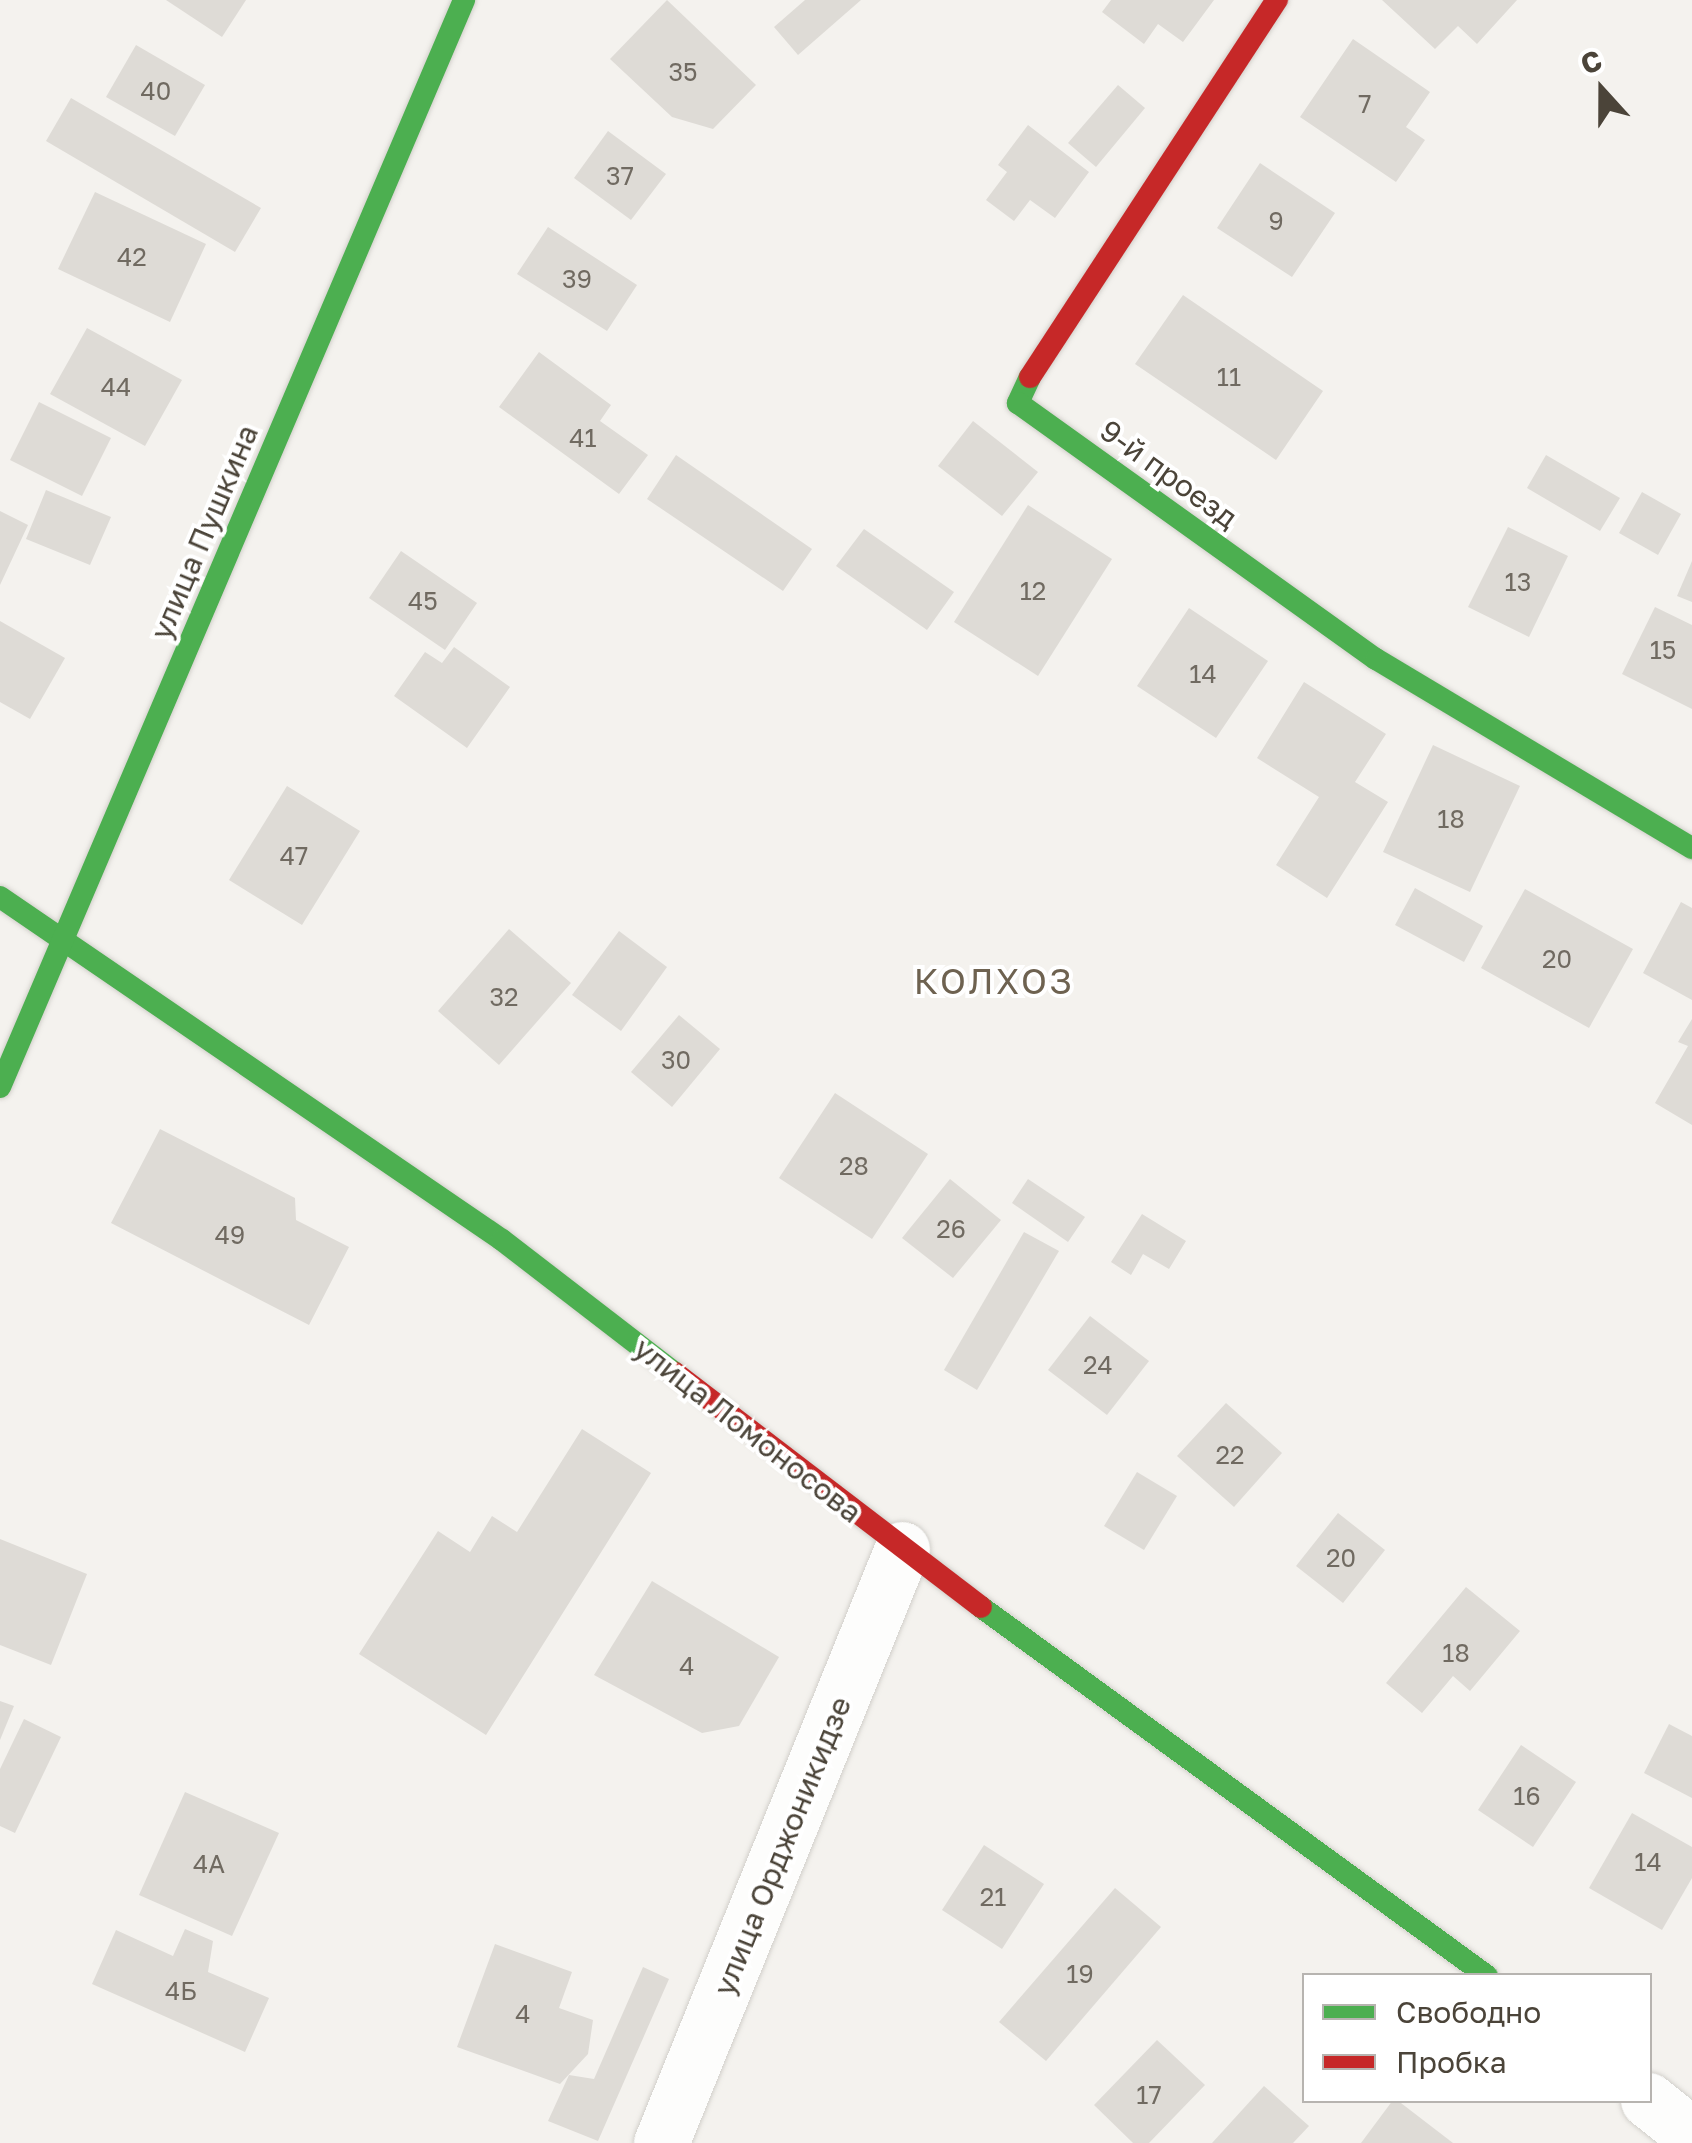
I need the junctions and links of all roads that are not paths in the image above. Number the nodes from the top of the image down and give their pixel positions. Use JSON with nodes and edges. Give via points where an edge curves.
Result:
{"nodes":[{"id":1,"x":464,"y":0,"type":"edge"},
{"id":2,"x":1277,"y":0,"type":"edge"},
{"id":3,"x":1692,"y":848,"type":"edge"},
{"id":4,"x":0,"y":897,"type":"edge"},
{"id":5,"x":62,"y":942,"type":"junction"},
{"id":6,"x":0,"y":1087,"type":"edge"},
{"id":7,"x":902,"y":1549,"type":"junction"},
{"id":8,"x":1483,"y":1973,"type":"edge"},
{"id":9,"x":1652,"y":2103,"type":"edge"},
{"id":10,"x":1692,"y":2135,"type":"edge"},
{"id":11,"x":661,"y":2143,"type":"edge"}],
"edges":[{"from":1,"to":5,"type":"street","name":"улица Пушкина"},
{"from":2,"to":3,"type":"street","name":"9-й проезд","via":[[1041,354],[1018,403],[1376,660]]},
{"from":4,"to":5,"type":"street","name":"улица Ломоносова"},
{"from":5,"to":6,"type":"street","name":"улица Пушкина"},
{"from":5,"to":7,"type":"street","name":"улица Ломоносова","via":[[502,1240]]},
{"from":7,"to":8,"type":"street","name":"улица Ломоносова"},
{"from":7,"to":11,"type":"street","name":"улица Орджоникидзе"},
{"from":9,"to":10,"type":"street"}]}
